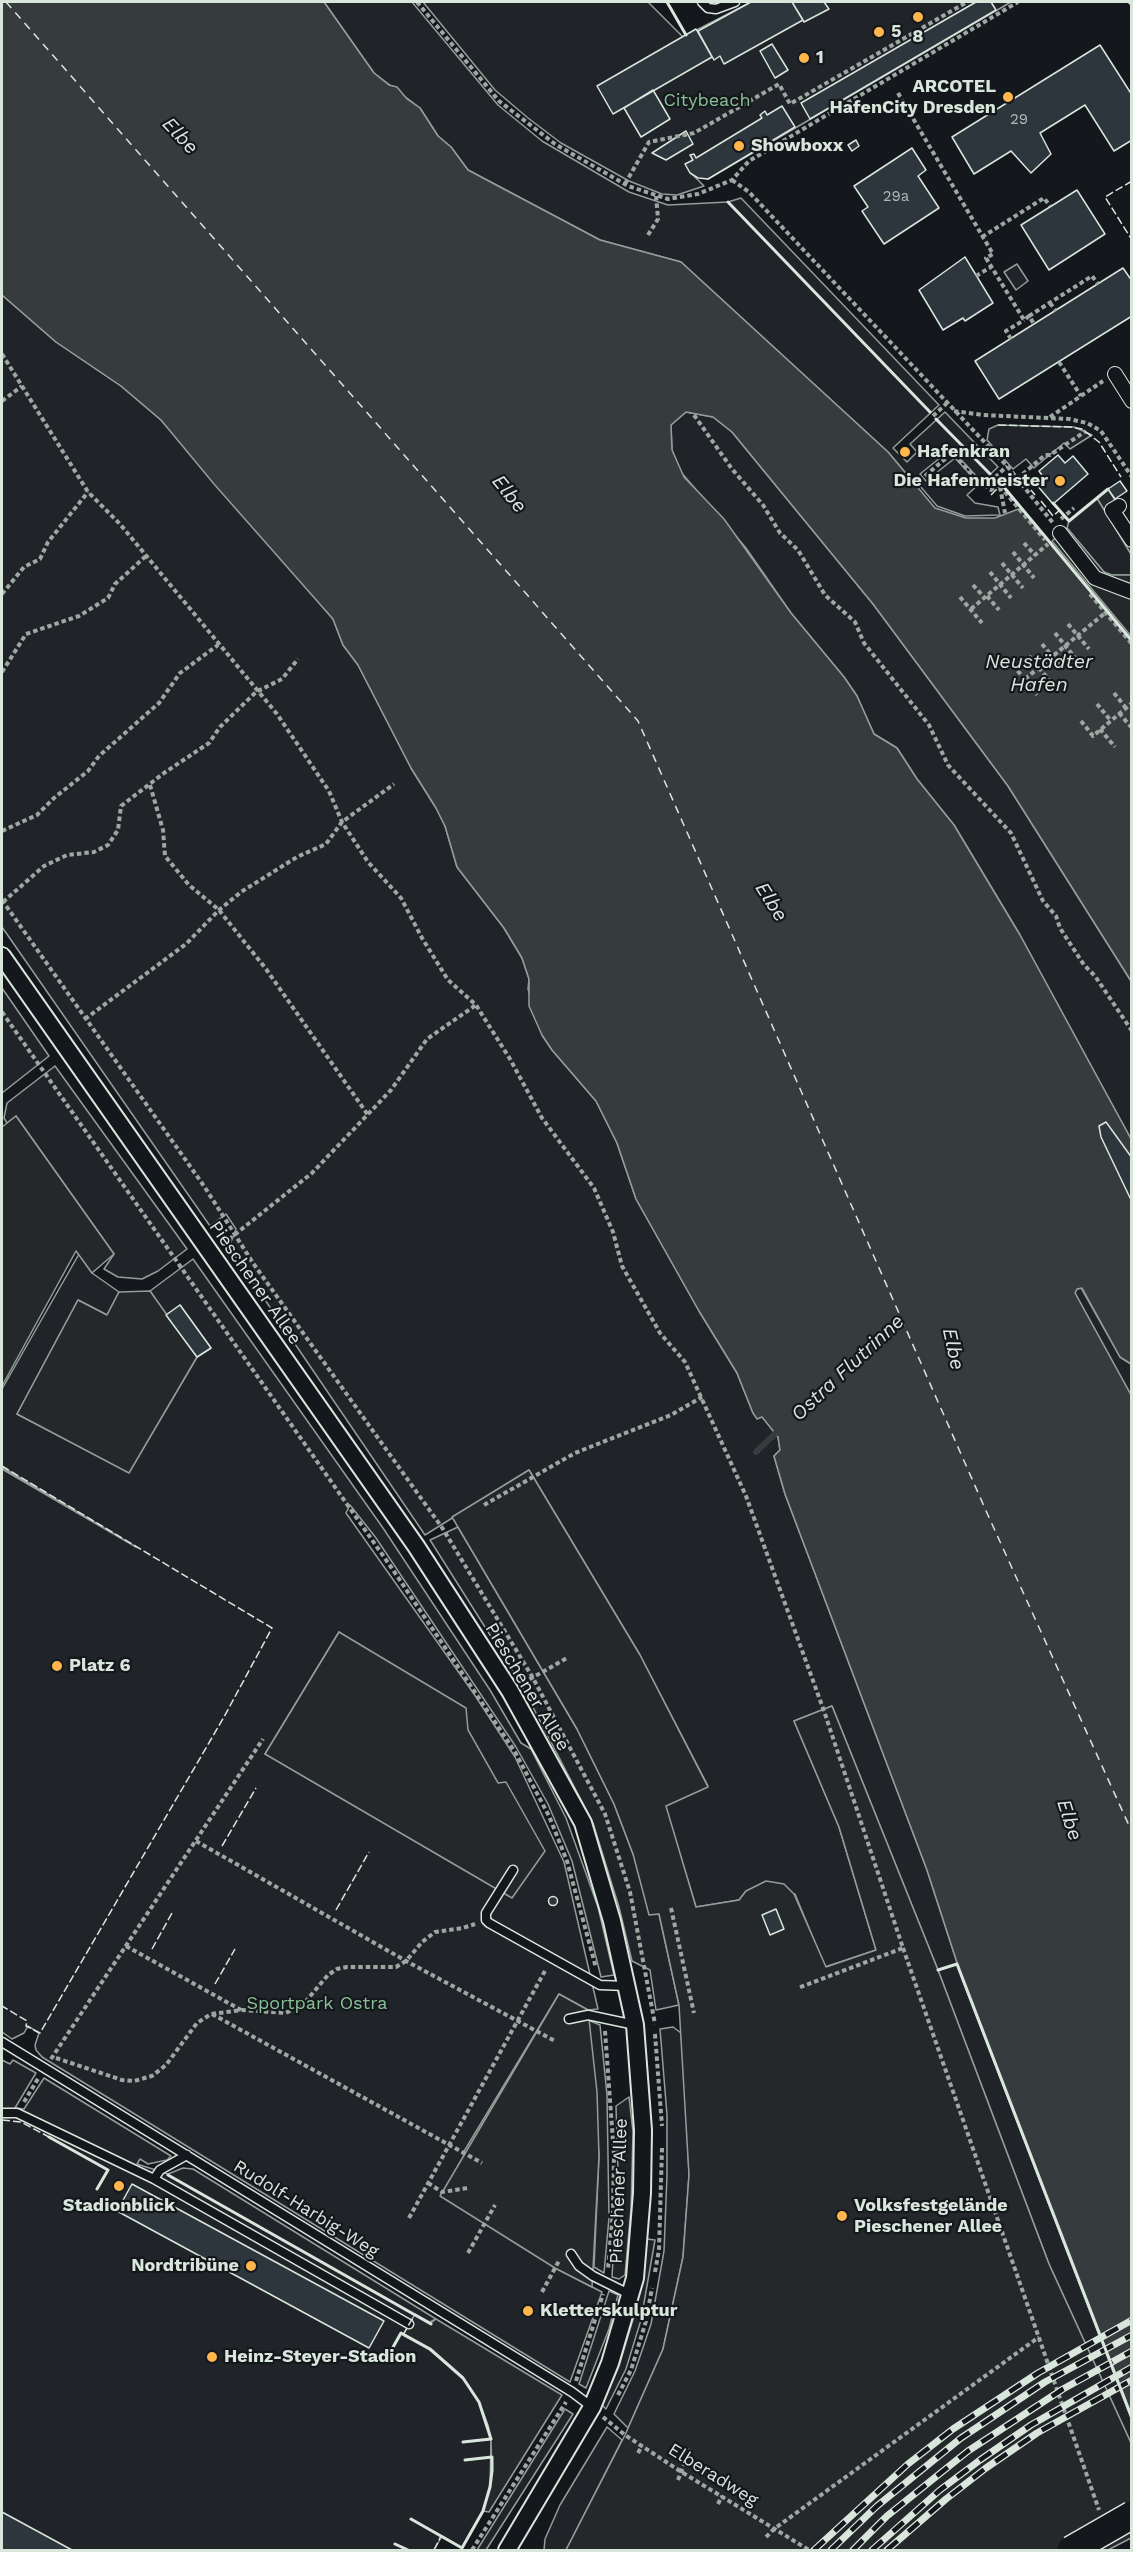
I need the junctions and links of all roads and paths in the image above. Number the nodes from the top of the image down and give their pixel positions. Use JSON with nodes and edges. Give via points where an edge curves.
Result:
{"nodes":[{"id":1,"x":417,"y":2,"type":"edge"},
{"id":2,"x":702,"y":2,"type":"edge"},
{"id":3,"x":735,"y":2,"type":"edge"},
{"id":4,"x":967,"y":2,"type":"edge"},
{"id":5,"x":1018,"y":2,"type":"edge"},
{"id":6,"x":898,"y":93,"type":"dead end"},
{"id":7,"x":732,"y":180,"type":"junction"},
{"id":8,"x":625,"y":184,"type":"junction"},
{"id":9,"x":656,"y":195,"type":"junction"},
{"id":10,"x":1050,"y":206,"type":"dead end"},
{"id":11,"x":648,"y":235,"type":"dead end"},
{"id":12,"x":982,"y":237,"type":"junction"},
{"id":13,"x":991,"y":267,"type":"junction"},
{"id":14,"x":976,"y":276,"type":"dead end"},
{"id":15,"x":1098,"y":284,"type":"dead end"},
{"id":16,"x":1050,"y":303,"type":"junction"},
{"id":17,"x":1056,"y":311,"type":"dead end"},
{"id":18,"x":1029,"y":316,"type":"junction"},
{"id":19,"x":1024,"y":320,"type":"junction"},
{"id":20,"x":1034,"y":324,"type":"dead end"},
{"id":21,"x":1011,"y":339,"type":"dead end"},
{"id":22,"x":2,"y":354,"type":"edge"},
{"id":23,"x":1059,"y":362,"type":"dead end"},
{"id":24,"x":1115,"y":374,"type":"joint"},
{"id":25,"x":22,"y":387,"type":"junction"},
{"id":26,"x":1081,"y":396,"type":"junction"},
{"id":27,"x":2,"y":400,"type":"edge"},
{"id":28,"x":1131,"y":401,"type":"edge"},
{"id":29,"x":946,"y":404,"type":"junction"},
{"id":30,"x":953,"y":411,"type":"junction"},
{"id":31,"x":694,"y":415,"type":"dead end"},
{"id":32,"x":933,"y":416,"type":"dead end"},
{"id":33,"x":1049,"y":417,"type":"junction"},
{"id":34,"x":1086,"y":431,"type":"dead end"},
{"id":35,"x":1007,"y":466,"type":"junction"},
{"id":36,"x":924,"y":476,"type":"dead end"},
{"id":37,"x":1131,"y":477,"type":"edge"},
{"id":38,"x":1017,"y":479,"type":"junction"},
{"id":39,"x":986,"y":486,"type":"junction"},
{"id":40,"x":1000,"y":486,"type":"junction"},
{"id":41,"x":1005,"y":491,"type":"dead end"},
{"id":42,"x":88,"y":492,"type":"junction"},
{"id":43,"x":1119,"y":506,"type":"dead end"},
{"id":44,"x":1005,"y":513,"type":"dead end"},
{"id":45,"x":1060,"y":533,"type":"joint"},
{"id":46,"x":1131,"y":540,"type":"edge"},
{"id":47,"x":1024,"y":543,"type":"dead end"},
{"id":48,"x":1048,"y":544,"type":"dead end"},
{"id":49,"x":1013,"y":552,"type":"dead end"},
{"id":50,"x":1035,"y":555,"type":"junction"},
{"id":51,"x":146,"y":556,"type":"junction"},
{"id":52,"x":1002,"y":563,"type":"dead end"},
{"id":53,"x":1024,"y":565,"type":"junction"},
{"id":54,"x":990,"y":572,"type":"dead end"},
{"id":55,"x":1012,"y":575,"type":"junction"},
{"id":56,"x":1034,"y":578,"type":"dead end"},
{"id":57,"x":974,"y":585,"type":"dead end"},
{"id":58,"x":1023,"y":588,"type":"dead end"},
{"id":59,"x":1131,"y":592,"type":"edge"},
{"id":60,"x":2,"y":594,"type":"edge"},
{"id":61,"x":960,"y":597,"type":"dead end"},
{"id":62,"x":986,"y":597,"type":"junction"},
{"id":63,"x":1011,"y":598,"type":"dead end"},
{"id":64,"x":971,"y":609,"type":"junction"},
{"id":65,"x":999,"y":610,"type":"dead end"},
{"id":66,"x":1106,"y":613,"type":"dead end"},
{"id":67,"x":982,"y":623,"type":"dead end"},
{"id":68,"x":1068,"y":624,"type":"dead end"},
{"id":69,"x":1055,"y":633,"type":"dead end"},
{"id":70,"x":1077,"y":636,"type":"junction"},
{"id":71,"x":1042,"y":644,"type":"dead end"},
{"id":72,"x":218,"y":645,"type":"junction"},
{"id":73,"x":1065,"y":646,"type":"junction"},
{"id":74,"x":1089,"y":649,"type":"dead end"},
{"id":75,"x":1029,"y":656,"type":"dead end"},
{"id":76,"x":1052,"y":657,"type":"junction"},
{"id":77,"x":298,"y":659,"type":"dead end"},
{"id":78,"x":1076,"y":659,"type":"dead end"},
{"id":79,"x":1013,"y":665,"type":"dead end"},
{"id":80,"x":1039,"y":668,"type":"junction"},
{"id":81,"x":1063,"y":669,"type":"dead end"},
{"id":82,"x":2,"y":672,"type":"edge"},
{"id":83,"x":1024,"y":679,"type":"junction"},
{"id":84,"x":1049,"y":680,"type":"dead end"},
{"id":85,"x":256,"y":692,"type":"junction"},
{"id":86,"x":1114,"y":693,"type":"dead end"},
{"id":87,"x":1037,"y":695,"type":"dead end"},
{"id":88,"x":1131,"y":703,"type":"edge"},
{"id":89,"x":1097,"y":704,"type":"dead end"},
{"id":90,"x":1126,"y":708,"type":"junction"},
{"id":91,"x":1119,"y":713,"type":"junction"},
{"id":92,"x":1081,"y":721,"type":"dead end"},
{"id":93,"x":1111,"y":721,"type":"junction"},
{"id":94,"x":1131,"y":728,"type":"edge"},
{"id":95,"x":1100,"y":729,"type":"junction"},
{"id":96,"x":1115,"y":747,"type":"dead end"},
{"id":97,"x":394,"y":784,"type":"dead end"},
{"id":98,"x":150,"y":785,"type":"junction"},
{"id":99,"x":342,"y":822,"type":"junction"},
{"id":100,"x":2,"y":831,"type":"edge"},
{"id":101,"x":2,"y":901,"type":"edge"},
{"id":102,"x":219,"y":909,"type":"junction"},
{"id":103,"x":2,"y":956,"type":"edge"},
{"id":104,"x":476,"y":1005,"type":"junction"},
{"id":105,"x":2,"y":1012,"type":"edge"},
{"id":106,"x":85,"y":1020,"type":"junction"},
{"id":107,"x":1131,"y":1031,"type":"edge"},
{"id":108,"x":368,"y":1115,"type":"junction"},
{"id":109,"x":235,"y":1236,"type":"junction"},
{"id":110,"x":210,"y":1253,"type":"junction"},
{"id":111,"x":702,"y":1397,"type":"junction"},
{"id":112,"x":484,"y":1505,"type":"dead end"},
{"id":113,"x":567,"y":1658,"type":"dead end"},
{"id":114,"x":533,"y":1677,"type":"junction"},
{"id":115,"x":510,"y":1691,"type":"junction"},
{"id":116,"x":263,"y":1739,"type":"dead end"},
{"id":117,"x":196,"y":1841,"type":"junction"},
{"id":118,"x":513,"y":1870,"type":"dead end"},
{"id":119,"x":671,"y":1908,"type":"dead end"},
{"id":120,"x":486,"y":1920,"type":"junction"},
{"id":121,"x":126,"y":1946,"type":"junction"},
{"id":122,"x":903,"y":1948,"type":"junction"},
{"id":123,"x":552,"y":1959,"type":"junction"},
{"id":124,"x":406,"y":1960,"type":"junction"},
{"id":125,"x":600,"y":1985,"type":"junction"},
{"id":126,"x":627,"y":1986,"type":"junction"},
{"id":127,"x":798,"y":1988,"type":"dead end"},
{"id":128,"x":242,"y":2010,"type":"junction"},
{"id":129,"x":211,"y":2013,"type":"junction"},
{"id":130,"x":694,"y":2013,"type":"dead end"},
{"id":131,"x":569,"y":2019,"type":"dead end"},
{"id":132,"x":604,"y":2019,"type":"junction"},
{"id":133,"x":518,"y":2020,"type":"junction"},
{"id":134,"x":635,"y":2025,"type":"junction"},
{"id":135,"x":555,"y":2041,"type":"dead end"},
{"id":136,"x":2,"y":2042,"type":"edge"},
{"id":137,"x":40,"y":2075,"type":"dead end"},
{"id":138,"x":21,"y":2107,"type":"dead end"},
{"id":139,"x":2,"y":2113,"type":"edge"},
{"id":140,"x":662,"y":2135,"type":"dead end"},
{"id":141,"x":662,"y":2145,"type":"dead end"},
{"id":142,"x":449,"y":2147,"type":"junction"},
{"id":143,"x":187,"y":2155,"type":"junction"},
{"id":144,"x":482,"y":2163,"type":"dead end"},
{"id":145,"x":154,"y":2179,"type":"junction"},
{"id":146,"x":428,"y":2183,"type":"junction"},
{"id":147,"x":468,"y":2188,"type":"dead end"},
{"id":148,"x":495,"y":2205,"type":"dead end"},
{"id":149,"x":409,"y":2218,"type":"dead end"},
{"id":150,"x":568,"y":2252,"type":"joint"},
{"id":151,"x":468,"y":2253,"type":"dead end"},
{"id":152,"x":607,"y":2283,"type":"junction"},
{"id":153,"x":542,"y":2292,"type":"dead end"},
{"id":154,"x":630,"y":2295,"type":"junction"},
{"id":155,"x":409,"y":2324,"type":"dead end"},
{"id":156,"x":1039,"y":2337,"type":"junction"},
{"id":157,"x":572,"y":2392,"type":"junction"},
{"id":158,"x":613,"y":2404,"type":"dead end"},
{"id":159,"x":592,"y":2407,"type":"junction"},
{"id":160,"x":609,"y":2411,"type":"dead end"},
{"id":161,"x":642,"y":2446,"type":"junction"},
{"id":162,"x":690,"y":2449,"type":"dead end"},
{"id":163,"x":639,"y":2452,"type":"dead end"},
{"id":164,"x":680,"y":2471,"type":"junction"},
{"id":165,"x":678,"y":2480,"type":"dead end"},
{"id":166,"x":722,"y":2496,"type":"junction"},
{"id":167,"x":718,"y":2504,"type":"dead end"},
{"id":168,"x":1101,"y":2515,"type":"dead end"},
{"id":169,"x":1131,"y":2515,"type":"edge"},
{"id":170,"x":774,"y":2529,"type":"junction"},
{"id":171,"x":765,"y":2537,"type":"dead end"},
{"id":172,"x":512,"y":2547,"type":"edge"},
{"id":173,"x":472,"y":2550,"type":"edge"},
{"id":174,"x":808,"y":2550,"type":"edge"},
{"id":175,"x":1071,"y":2550,"type":"edge"}],
"edges":[{"from":1,"to":8,"type":"path","via":[[500,101],[555,144]]},
{"from":2,"to":3,"type":"lane","via":[[716,9]]},
{"from":4,"to":8,"type":"path","via":[[790,104],[779,84],[694,133],[649,142]]},
{"from":5,"to":7,"type":"path","via":[[748,161]]},
{"from":6,"to":12,"type":"path"},
{"from":7,"to":9,"type":"path","via":[[698,194],[668,199]]},
{"from":7,"to":29,"type":"path","via":[[749,192]]},
{"from":8,"to":9,"type":"path"},
{"from":9,"to":11,"type":"path","via":[[658,219]]},
{"from":10,"to":12,"type":"path","via":[[1044,198]]},
{"from":12,"to":13,"type":"path","via":[[993,254],[986,258]]},
{"from":13,"to":14,"type":"path"},
{"from":13,"to":19,"type":"path"},
{"from":15,"to":16,"type":"path","via":[[1092,276]]},
{"from":16,"to":17,"type":"path"},
{"from":16,"to":18,"type":"path"},
{"from":18,"to":19,"type":"path"},
{"from":18,"to":20,"type":"path"},
{"from":19,"to":21,"type":"path","via":[[1006,331]]},
{"from":22,"to":25,"type":"path"},
{"from":23,"to":26,"type":"path"},
{"from":24,"to":26,"type":"path"},
{"from":24,"to":28,"type":"street"},
{"from":25,"to":27,"type":"path"},
{"from":25,"to":42,"type":"path"},
{"from":26,"to":33,"type":"path"},
{"from":29,"to":30,"type":"path"},
{"from":29,"to":32,"type":"path"},
{"from":30,"to":33,"type":"path"},
{"from":30,"to":35,"type":"path"},
{"from":31,"to":107,"type":"path","via":[[780,533],[798,550],[825,595],[855,622],[864,643],[929,725],[948,765],[1011,833],[1043,901]]},
{"from":33,"to":37,"type":"path","via":[[1087,423],[1101,431]]},
{"from":34,"to":38,"type":"path","via":[[1045,455]]},
{"from":35,"to":38,"type":"path"},
{"from":35,"to":39,"type":"path"},
{"from":36,"to":39,"type":"path","via":[[952,453]]},
{"from":38,"to":45,"type":"path"},
{"from":39,"to":40,"type":"path","via":[[991,490]]},
{"from":40,"to":41,"type":"path"},
{"from":40,"to":44,"type":"path"},
{"from":42,"to":51,"type":"path"},
{"from":42,"to":60,"type":"path","via":[[48,542],[40,559],[24,567]]},
{"from":43,"to":46,"type":"street","via":[[1112,510]]},
{"from":45,"to":59,"type":"street","via":[[1095,578]]},
{"from":47,"to":50,"type":"path"},
{"from":48,"to":50,"type":"path"},
{"from":49,"to":53,"type":"path"},
{"from":50,"to":53,"type":"path"},
{"from":51,"to":72,"type":"path"},
{"from":51,"to":82,"type":"path","via":[[115,584],[108,598],[79,616],[26,634]]},
{"from":52,"to":55,"type":"path"},
{"from":53,"to":55,"type":"path"},
{"from":53,"to":56,"type":"path"},
{"from":54,"to":63,"type":"path"},
{"from":55,"to":58,"type":"path"},
{"from":55,"to":62,"type":"path"},
{"from":57,"to":62,"type":"path"},
{"from":61,"to":64,"type":"path"},
{"from":62,"to":64,"type":"path"},
{"from":62,"to":65,"type":"path"},
{"from":64,"to":67,"type":"path"},
{"from":66,"to":70,"type":"path"},
{"from":68,"to":70,"type":"path"},
{"from":69,"to":73,"type":"path"},
{"from":70,"to":73,"type":"path"},
{"from":70,"to":74,"type":"path"},
{"from":71,"to":76,"type":"path"},
{"from":72,"to":85,"type":"path"},
{"from":72,"to":100,"type":"path","via":[[180,673],[159,703],[37,815]]},
{"from":73,"to":76,"type":"path"},
{"from":73,"to":78,"type":"path"},
{"from":75,"to":80,"type":"path"},
{"from":76,"to":80,"type":"path"},
{"from":76,"to":81,"type":"path"},
{"from":77,"to":85,"type":"path","via":[[282,679]]},
{"from":79,"to":83,"type":"path"},
{"from":80,"to":83,"type":"path"},
{"from":80,"to":84,"type":"path"},
{"from":83,"to":87,"type":"path"},
{"from":85,"to":98,"type":"path","via":[[209,743]]},
{"from":85,"to":99,"type":"path","via":[[301,749]]},
{"from":86,"to":90,"type":"path"},
{"from":88,"to":90,"type":"path"},
{"from":89,"to":93,"type":"path"},
{"from":90,"to":91,"type":"path"},
{"from":91,"to":93,"type":"path"},
{"from":91,"to":94,"type":"path"},
{"from":92,"to":95,"type":"path","via":[[1093,736]]},
{"from":93,"to":95,"type":"path"},
{"from":95,"to":96,"type":"path"},
{"from":97,"to":99,"type":"path"},
{"from":98,"to":101,"type":"path","via":[[121,806],[118,830],[108,844],[94,852],[67,855],[44,866]]},
{"from":98,"to":102,"type":"path","via":[[163,830],[165,856],[189,885]]},
{"from":99,"to":102,"type":"path","via":[[326,844],[288,863]]},
{"from":99,"to":104,"type":"path","via":[[368,862],[401,898],[448,980]]},
{"from":101,"to":106,"type":"path"},
{"from":102,"to":106,"type":"path","via":[[186,944]]},
{"from":102,"to":108,"type":"path"},
{"from":103,"to":110,"type":"street","name":"Pieschener Allee"},
{"from":104,"to":108,"type":"path","via":[[427,1039]]},
{"from":104,"to":111,"type":"path","via":[[542,1118],[594,1188],[622,1266],[660,1333],[685,1362]]},
{"from":105,"to":125,"type":"path","via":[[391,1567],[515,1752],[549,1816],[567,1861]]},
{"from":106,"to":109,"type":"path","via":[[204,1186]]},
{"from":108,"to":109,"type":"path","via":[[312,1173]]},
{"from":109,"to":110,"type":"path"},
{"from":109,"to":114,"type":"path","via":[[443,1530]]},
{"from":110,"to":115,"type":"street","name":"Pieschener Allee","via":[[416,1546]]},
{"from":111,"to":112,"type":"path","via":[[671,1415],[575,1453]]},
{"from":111,"to":122,"type":"path","via":[[746,1496],[778,1583]]},
{"from":113,"to":114,"type":"path"},
{"from":114,"to":115,"type":"path"},
{"from":114,"to":140,"type":"path","via":[[605,1814],[630,1892],[654,2021]]},
{"from":115,"to":126,"type":"street","name":"Pieschener Allee","via":[[583,1823]]},
{"from":116,"to":117,"type":"path"},
{"from":117,"to":121,"type":"path"},
{"from":117,"to":124,"type":"path"},
{"from":118,"to":120,"type":"lane","via":[[486,1913]]},
{"from":119,"to":130,"type":"path"},
{"from":120,"to":123,"type":"lane"},
{"from":120,"to":124,"type":"path","via":[[435,1932]]},
{"from":121,"to":128,"type":"path"},
{"from":121,"to":129,"type":"path","via":[[54,2055],[134,2081],[152,2076],[166,2065],[198,2023]]},
{"from":122,"to":127,"type":"path"},
{"from":122,"to":156,"type":"path"},
{"from":123,"to":125,"type":"lane"},
{"from":123,"to":133,"type":"path"},
{"from":124,"to":128,"type":"path","via":[[396,1967],[337,1970],[301,2007],[285,2013]]},
{"from":124,"to":133,"type":"path"},
{"from":125,"to":126,"type":"lane"},
{"from":126,"to":134,"type":"street","name":"Pieschener Allee"},
{"from":128,"to":129,"type":"path"},
{"from":129,"to":142,"type":"path"},
{"from":131,"to":132,"type":"lane","via":[[588,2015]]},
{"from":132,"to":134,"type":"lane"},
{"from":132,"to":152,"type":"path","via":[[614,2155]]},
{"from":133,"to":135,"type":"path"},
{"from":133,"to":142,"type":"path"},
{"from":134,"to":154,"type":"street","name":"Pieschener Allee","via":[[643,2130],[642,2193],[636,2278]]},
{"from":136,"to":143,"type":"lane","name":"Rudolf-Harbig-Weg"},
{"from":137,"to":138,"type":"path"},
{"from":139,"to":145,"type":"lane","via":[[17,2113]]},
{"from":141,"to":158,"type":"path","via":[[659,2250],[646,2321],[631,2370]]},
{"from":142,"to":144,"type":"path"},
{"from":142,"to":146,"type":"path"},
{"from":143,"to":145,"type":"lane","via":[[160,2170]]},
{"from":143,"to":157,"type":"lane","name":"Rudolf-Harbig-Weg"},
{"from":145,"to":155,"type":"lane"},
{"from":146,"to":147,"type":"path","via":[[442,2192]]},
{"from":146,"to":149,"type":"path"},
{"from":148,"to":151,"type":"path"},
{"from":150,"to":152,"type":"lane","via":[[579,2266]]},
{"from":150,"to":153,"type":"path"},
{"from":152,"to":154,"type":"lane"},
{"from":152,"to":157,"type":"path"},
{"from":154,"to":159,"type":"street","name":"Pieschener Allee"},
{"from":156,"to":168,"type":"path"},
{"from":156,"to":170,"type":"path"},
{"from":157,"to":159,"type":"lane","name":"Rudolf-Harbig-Weg"},
{"from":157,"to":173,"type":"path"},
{"from":159,"to":172,"type":"street","name":"Pieschener Allee"},
{"from":160,"to":161,"type":"path","name":"Elberadweg","via":[[606,2419]]},
{"from":161,"to":163,"type":"path"},
{"from":161,"to":164,"type":"path","name":"Elberadweg"},
{"from":162,"to":164,"type":"path"},
{"from":164,"to":165,"type":"path"},
{"from":164,"to":166,"type":"path","name":"Elberadweg"},
{"from":166,"to":167,"type":"path"},
{"from":166,"to":170,"type":"path","name":"Elberadweg"},
{"from":169,"to":175,"type":"main road","bridge":true},
{"from":170,"to":171,"type":"path"},
{"from":170,"to":174,"type":"path","name":"Elberadweg"}]}
